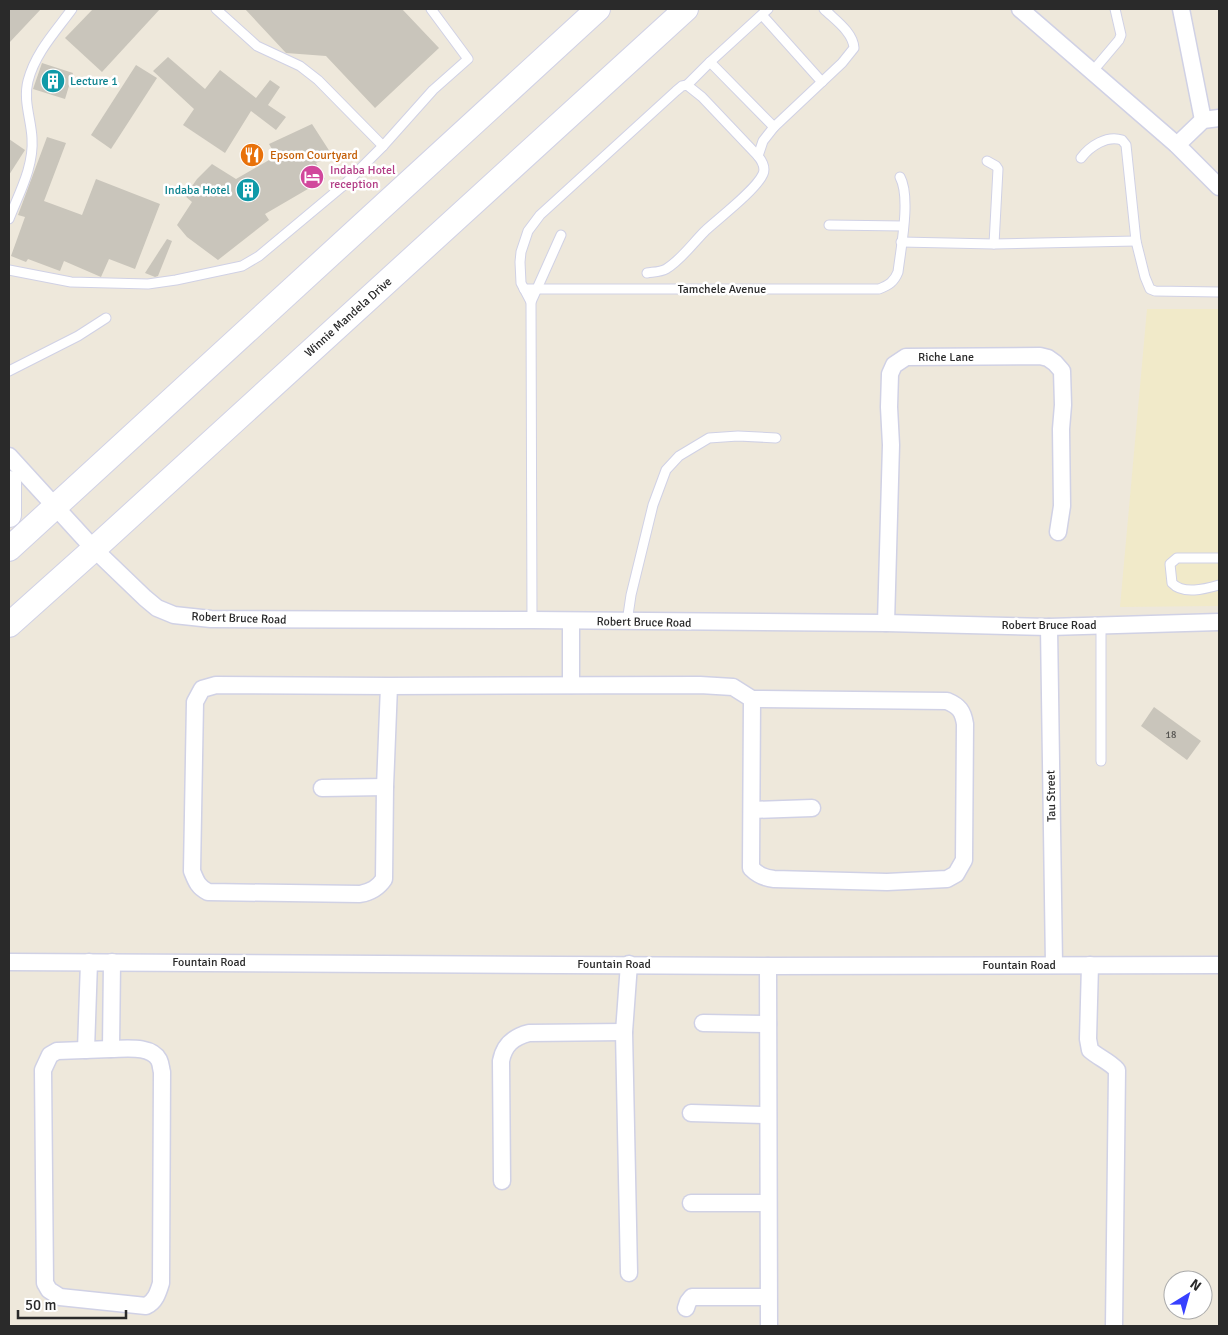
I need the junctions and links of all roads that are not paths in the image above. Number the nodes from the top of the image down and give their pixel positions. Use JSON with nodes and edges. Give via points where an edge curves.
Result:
{"nodes":[{"id":1,"x":72,"y":9,"type":"edge"},
{"id":2,"x":216,"y":9,"type":"edge"},
{"id":3,"x":431,"y":9,"type":"edge"},
{"id":4,"x":598,"y":9,"type":"edge"},
{"id":5,"x":686,"y":9,"type":"edge"},
{"id":6,"x":824,"y":9,"type":"edge"},
{"id":7,"x":1020,"y":9,"type":"edge"},
{"id":8,"x":1116,"y":9,"type":"edge"},
{"id":9,"x":1181,"y":9,"type":"edge"},
{"id":10,"x":765,"y":12,"type":"edge"},
{"id":11,"x":710,"y":62,"type":"junction"},
{"id":12,"x":1092,"y":72,"type":"junction"},
{"id":13,"x":822,"y":82,"type":"junction"},
{"id":14,"x":687,"y":85,"type":"junction"},
{"id":15,"x":1219,"y":118,"type":"edge"},
{"id":16,"x":1202,"y":120,"type":"junction"},
{"id":17,"x":774,"y":127,"type":"junction"},
{"id":18,"x":1177,"y":145,"type":"junction"},
{"id":19,"x":383,"y":146,"type":"junction"},
{"id":20,"x":758,"y":156,"type":"junction"},
{"id":21,"x":1082,"y":158,"type":"dead end"},
{"id":22,"x":986,"y":161,"type":"dead end"},
{"id":23,"x":900,"y":177,"type":"dead end"},
{"id":24,"x":1219,"y":186,"type":"edge"},
{"id":25,"x":10,"y":212,"type":"edge"},
{"id":26,"x":829,"y":226,"type":"dead end"},
{"id":27,"x":903,"y":226,"type":"junction"},
{"id":28,"x":561,"y":235,"type":"dead end"},
{"id":29,"x":1136,"y":241,"type":"junction"},
{"id":30,"x":901,"y":242,"type":"junction"},
{"id":31,"x":994,"y":244,"type":"junction"},
{"id":32,"x":9,"y":270,"type":"edge"},
{"id":33,"x":647,"y":274,"type":"dead end"},
{"id":34,"x":524,"y":289,"type":"junction"},
{"id":35,"x":537,"y":290,"type":"junction"},
{"id":36,"x":1219,"y":292,"type":"edge"},
{"id":37,"x":531,"y":302,"type":"junction"},
{"id":38,"x":106,"y":318,"type":"dead end"},
{"id":39,"x":9,"y":371,"type":"edge"},
{"id":40,"x":776,"y":438,"type":"dead end"},
{"id":41,"x":9,"y":456,"type":"edge"},
{"id":42,"x":9,"y":483,"type":"edge"},
{"id":43,"x":54,"y":507,"type":"junction"},
{"id":44,"x":9,"y":515,"type":"edge"},
{"id":45,"x":1058,"y":532,"type":"dead end"},
{"id":46,"x":9,"y":549,"type":"edge"},
{"id":47,"x":94,"y":549,"type":"junction"},
{"id":48,"x":1219,"y":558,"type":"edge"},
{"id":49,"x":1219,"y":585,"type":"edge"},
{"id":50,"x":532,"y":620,"type":"junction"},
{"id":51,"x":571,"y":621,"type":"junction"},
{"id":52,"x":628,"y":622,"type":"junction"},
{"id":53,"x":1219,"y":622,"type":"edge"},
{"id":54,"x":886,"y":623,"type":"junction"},
{"id":55,"x":9,"y":625,"type":"edge"},
{"id":56,"x":1101,"y":625,"type":"junction"},
{"id":57,"x":1049,"y":627,"type":"junction"},
{"id":58,"x":571,"y":685,"type":"junction"},
{"id":59,"x":389,"y":686,"type":"junction"},
{"id":60,"x":752,"y":699,"type":"junction"},
{"id":61,"x":1100,"y":761,"type":"dead end"},
{"id":62,"x":385,"y":787,"type":"junction"},
{"id":63,"x":322,"y":788,"type":"dead end"},
{"id":64,"x":812,"y":808,"type":"dead end"},
{"id":65,"x":752,"y":810,"type":"junction"},
{"id":66,"x":9,"y":962,"type":"edge"},
{"id":67,"x":89,"y":962,"type":"junction"},
{"id":68,"x":112,"y":962,"type":"junction"},
{"id":69,"x":628,"y":964,"type":"junction"},
{"id":70,"x":1054,"y":965,"type":"junction"},
{"id":71,"x":1090,"y":965,"type":"junction"},
{"id":72,"x":1219,"y":965,"type":"edge"},
{"id":73,"x":768,"y":966,"type":"junction"},
{"id":74,"x":702,"y":1022,"type":"dead end"},
{"id":75,"x":768,"y":1024,"type":"junction"},
{"id":76,"x":624,"y":1032,"type":"junction"},
{"id":77,"x":111,"y":1049,"type":"junction"},
{"id":78,"x":86,"y":1050,"type":"junction"},
{"id":79,"x":691,"y":1113,"type":"dead end"},
{"id":80,"x":768,"y":1115,"type":"junction"},
{"id":81,"x":502,"y":1182,"type":"dead end"},
{"id":82,"x":691,"y":1203,"type":"dead end"},
{"id":83,"x":767,"y":1203,"type":"junction"},
{"id":84,"x":629,"y":1273,"type":"dead end"},
{"id":85,"x":768,"y":1297,"type":"junction"},
{"id":86,"x":686,"y":1308,"type":"dead end"},
{"id":87,"x":768,"y":1326,"type":"edge"},
{"id":88,"x":1114,"y":1326,"type":"edge"}],
"edges":[{"from":1,"to":25,"type":"lane","via":[[41,51],[27,82],[32,158]]},
{"from":2,"to":19,"type":"lane","via":[[258,46],[300,66],[318,80]]},
{"from":3,"to":19,"type":"lane","via":[[468,58]]},
{"from":4,"to":43,"type":"main road"},
{"from":5,"to":47,"type":"main road","name":"Winnie Mandela Drive"},
{"from":6,"to":13,"type":"lane","via":[[854,41],[854,48]]},
{"from":7,"to":12,"type":"street"},
{"from":8,"to":12,"type":"lane","via":[[1121,35]]},
{"from":9,"to":16,"type":"street"},
{"from":10,"to":11,"type":"lane"},
{"from":10,"to":13,"type":"lane"},
{"from":11,"to":14,"type":"lane"},
{"from":11,"to":17,"type":"lane"},
{"from":12,"to":18,"type":"street"},
{"from":13,"to":17,"type":"lane"},
{"from":14,"to":20,"type":"lane"},
{"from":14,"to":34,"type":"lane","via":[[676,91],[540,215],[528,231],[521,252],[521,283]]},
{"from":15,"to":16,"type":"street"},
{"from":16,"to":18,"type":"street"},
{"from":17,"to":20,"type":"lane","via":[[763,141]]},
{"from":18,"to":24,"type":"street"},
{"from":19,"to":32,"type":"lane","via":[[344,185],[273,245],[242,266],[148,284],[71,282]]},
{"from":20,"to":33,"type":"lane","via":[[764,166],[760,179],[674,263],[664,271]]},
{"from":21,"to":29,"type":"lane","via":[[1098,143],[1114,138],[1124,142]]},
{"from":22,"to":31,"type":"lane","via":[[998,169]]},
{"from":23,"to":27,"type":"lane","via":[[906,204]]},
{"from":26,"to":27,"type":"lane"},
{"from":27,"to":30,"type":"lane"},
{"from":28,"to":35,"type":"lane"},
{"from":29,"to":31,"type":"lane"},
{"from":29,"to":36,"type":"lane","via":[[1150,289]]},
{"from":30,"to":31,"type":"lane"},
{"from":30,"to":35,"type":"lane","name":"Tamchele Avenue","via":[[895,280],[879,289]]},
{"from":34,"to":35,"type":"lane","name":"Tamchele Avenue"},
{"from":34,"to":37,"type":"lane"},
{"from":35,"to":37,"type":"lane"},
{"from":37,"to":50,"type":"lane"},
{"from":38,"to":39,"type":"lane"},
{"from":40,"to":52,"type":"lane","via":[[709,438],[679,456],[666,470],[653,505],[631,594]]},
{"from":41,"to":43,"type":"street","name":"Robert Bruce Road"},
{"from":42,"to":44,"type":"main road"},
{"from":43,"to":46,"type":"main road"},
{"from":43,"to":47,"type":"street","name":"Robert Bruce Road"},
{"from":45,"to":54,"type":"street","name":"Riche Lane","via":[[1062,506],[1060,429],[1063,405],[1062,370],[1056,363],[1040,356],[906,357],[899,360],[890,374]]},
{"from":47,"to":50,"type":"street","name":"Robert Bruce Road","via":[[144,598],[174,615],[211,619]]},
{"from":47,"to":55,"type":"main road","name":"Winnie Mandela Drive"},
{"from":48,"to":49,"type":"lane","via":[[1177,558],[1170,564],[1170,580],[1174,586],[1192,590]]},
{"from":50,"to":51,"type":"street","name":"Robert Bruce Road"},
{"from":51,"to":52,"type":"street","name":"Robert Bruce Road"},
{"from":51,"to":58,"type":"street"},
{"from":52,"to":54,"type":"street","name":"Robert Bruce Road"},
{"from":53,"to":56,"type":"street","name":"Robert Bruce Road"},
{"from":54,"to":57,"type":"street","name":"Robert Bruce Road"},
{"from":56,"to":57,"type":"street","name":"Robert Bruce Road"},
{"from":56,"to":61,"type":"lane"},
{"from":57,"to":70,"type":"street","name":"Tau Street"},
{"from":58,"to":59,"type":"street"},
{"from":58,"to":60,"type":"street","via":[[733,687]]},
{"from":59,"to":62,"type":"street"},
{"from":59,"to":62,"type":"street","via":[[216,685],[202,689],[195,702],[192,871],[196,884],[208,892],[368,893],[384,879]]},
{"from":60,"to":65,"type":"street"},
{"from":60,"to":65,"type":"street","via":[[947,701],[960,708],[965,724],[964,860],[956,874],[947,879],[887,882],[765,878],[751,868]]},
{"from":62,"to":63,"type":"street"},
{"from":64,"to":65,"type":"street"},
{"from":66,"to":67,"type":"street","name":"Fountain Road"},
{"from":67,"to":68,"type":"street","name":"Fountain Road"},
{"from":67,"to":78,"type":"street"},
{"from":68,"to":69,"type":"street","name":"Fountain Road"},
{"from":68,"to":77,"type":"street"},
{"from":69,"to":73,"type":"street","name":"Fountain Road"},
{"from":69,"to":76,"type":"street"},
{"from":70,"to":71,"type":"street","name":"Fountain Road"},
{"from":70,"to":73,"type":"street","name":"Fountain Road"},
{"from":71,"to":72,"type":"street","name":"Fountain Road"},
{"from":71,"to":88,"type":"street","via":[[1090,1050],[1117,1070]]},
{"from":73,"to":75,"type":"street"},
{"from":74,"to":75,"type":"street"},
{"from":75,"to":80,"type":"street"},
{"from":76,"to":81,"type":"street","via":[[529,1033],[519,1036],[507,1046],[501,1061]]},
{"from":76,"to":84,"type":"street"},
{"from":77,"to":78,"type":"street"},
{"from":77,"to":78,"type":"street","via":[[150,1052],[160,1061],[162,1072],[161,1283],[156,1297],[146,1306],[60,1297],[49,1290],[46,1283],[43,1070],[50,1055],[57,1051]]},
{"from":79,"to":80,"type":"street"},
{"from":80,"to":83,"type":"street"},
{"from":82,"to":83,"type":"street"},
{"from":83,"to":85,"type":"street"},
{"from":85,"to":86,"type":"street","via":[[692,1297]]},
{"from":85,"to":87,"type":"street"}]}
